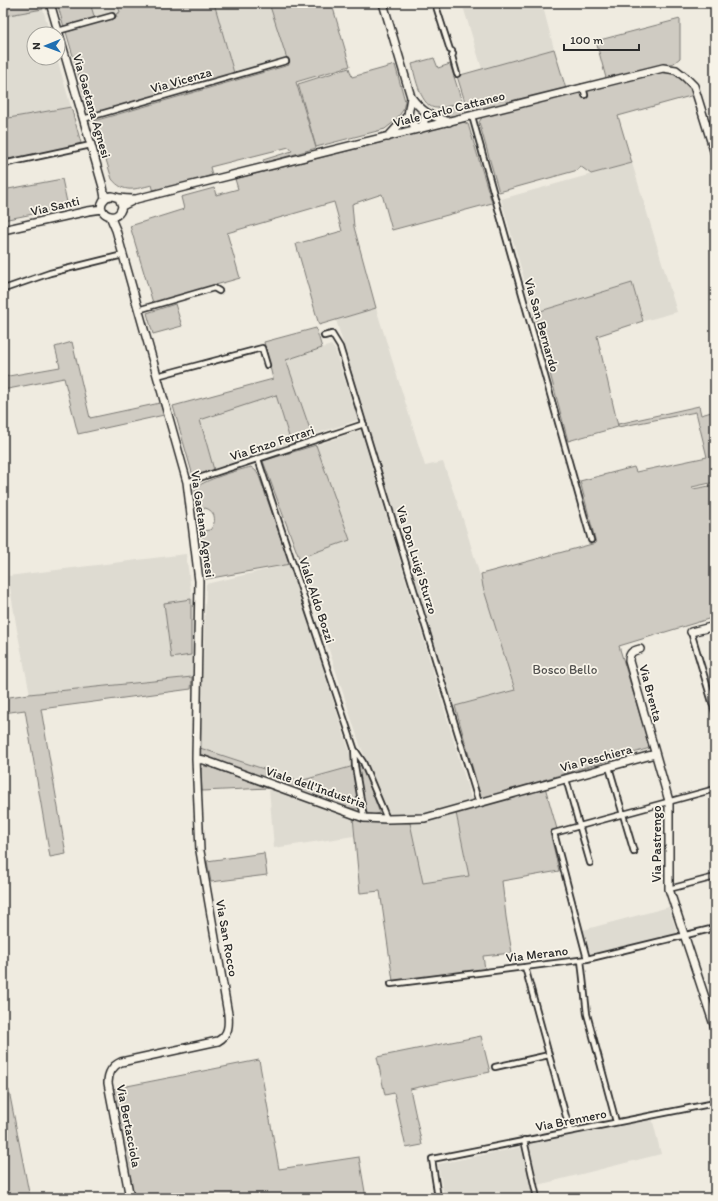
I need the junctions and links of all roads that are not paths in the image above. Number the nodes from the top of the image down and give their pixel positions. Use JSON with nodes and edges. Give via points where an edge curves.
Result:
{"nodes":[{"id":1,"x":50,"y":3,"type":"edge"},
{"id":2,"x":383,"y":3,"type":"edge"},
{"id":3,"x":435,"y":3,"type":"edge"},
{"id":4,"x":112,"y":16,"type":"dead end"},
{"id":5,"x":57,"y":26,"type":"edge"},
{"id":6,"x":66,"y":29,"type":"edge"},
{"id":7,"x":66,"y":59,"type":"edge"},
{"id":8,"x":286,"y":61,"type":"dead end"},
{"id":9,"x":457,"y":74,"type":"dead end"},
{"id":10,"x":583,"y":87,"type":"junction"},
{"id":11,"x":585,"y":95,"type":"dead end"},
{"id":12,"x":411,"y":97,"type":"junction"},
{"id":13,"x":425,"y":113,"type":"junction"},
{"id":14,"x":408,"y":115,"type":"junction"},
{"id":15,"x":472,"y":116,"type":"junction"},
{"id":16,"x":83,"y":119,"type":"junction"},
{"id":17,"x":449,"y":122,"type":"junction"},
{"id":18,"x":420,"y":129,"type":"junction"},
{"id":19,"x":388,"y":137,"type":"junction"},
{"id":20,"x":91,"y":145,"type":"junction"},
{"id":21,"x":715,"y":154,"type":"edge"},
{"id":22,"x":3,"y":164,"type":"edge"},
{"id":23,"x":136,"y":199,"type":"junction"},
{"id":24,"x":108,"y":201,"type":"junction"},
{"id":25,"x":121,"y":210,"type":"junction"},
{"id":26,"x":110,"y":216,"type":"junction"},
{"id":27,"x":3,"y":230,"type":"edge"},
{"id":28,"x":116,"y":230,"type":"junction"},
{"id":29,"x":123,"y":255,"type":"junction"},
{"id":30,"x":4,"y":289,"type":"edge"},
{"id":31,"x":219,"y":291,"type":"dead end"},
{"id":32,"x":138,"y":310,"type":"junction"},
{"id":33,"x":324,"y":336,"type":"dead end"},
{"id":34,"x":266,"y":365,"type":"dead end"},
{"id":35,"x":157,"y":376,"type":"junction"},
{"id":36,"x":364,"y":424,"type":"junction"},
{"id":37,"x":258,"y":459,"type":"junction"},
{"id":38,"x":187,"y":482,"type":"junction"},
{"id":39,"x":591,"y":540,"type":"dead end"},
{"id":40,"x":715,"y":626,"type":"edge"},
{"id":41,"x":691,"y":632,"type":"joint"},
{"id":42,"x":640,"y":649,"type":"dead end"},
{"id":43,"x":715,"y":712,"type":"edge"},
{"id":44,"x":354,"y":748,"type":"junction"},
{"id":45,"x":654,"y":752,"type":"junction"},
{"id":46,"x":196,"y":759,"type":"junction"},
{"id":47,"x":610,"y":767,"type":"junction"},
{"id":48,"x":566,"y":779,"type":"junction"},
{"id":49,"x":715,"y":788,"type":"edge"},
{"id":50,"x":669,"y":802,"type":"junction"},
{"id":51,"x":479,"y":803,"type":"junction"},
{"id":52,"x":623,"y":814,"type":"junction"},
{"id":53,"x":364,"y":818,"type":"junction"},
{"id":54,"x":387,"y":819,"type":"junction"},
{"id":55,"x":579,"y":826,"type":"junction"},
{"id":56,"x":634,"y":852,"type":"dead end"},
{"id":57,"x":590,"y":863,"type":"dead end"},
{"id":58,"x":715,"y":877,"type":"edge"},
{"id":59,"x":669,"y":890,"type":"junction"},
{"id":60,"x":715,"y":928,"type":"edge"},
{"id":61,"x":684,"y":937,"type":"junction"},
{"id":62,"x":587,"y":959,"type":"junction"},
{"id":63,"x":581,"y":960,"type":"junction"},
{"id":64,"x":525,"y":967,"type":"junction"},
{"id":65,"x":391,"y":984,"type":"dead end"},
{"id":66,"x":713,"y":1018,"type":"edge"},
{"id":67,"x":715,"y":1028,"type":"edge"},
{"id":68,"x":549,"y":1055,"type":"junction"},
{"id":69,"x":143,"y":1058,"type":"joint"},
{"id":70,"x":495,"y":1068,"type":"dead end"},
{"id":71,"x":715,"y":1103,"type":"edge"},
{"id":72,"x":616,"y":1122,"type":"junction"},
{"id":73,"x":570,"y":1131,"type":"junction"},
{"id":74,"x":524,"y":1140,"type":"junction"},
{"id":75,"x":130,"y":1198,"type":"edge"},
{"id":76,"x":438,"y":1198,"type":"edge"},
{"id":77,"x":537,"y":1198,"type":"edge"}],
"edges":[{"from":1,"to":5,"type":"street","name":"Via Gaetana Agnesi"},
{"from":2,"to":12,"type":"street"},
{"from":3,"to":9,"type":"street"},
{"from":4,"to":6,"type":"street"},
{"from":7,"to":16,"type":"street","name":"Via Gaetana Agnesi"},
{"from":8,"to":16,"type":"street","name":"Via Vicenza"},
{"from":10,"to":11,"type":"street"},
{"from":10,"to":15,"type":"street","name":"Viale Carlo Cattaneo"},
{"from":10,"to":21,"type":"street","name":"Viale Carlo Cattaneo","via":[[663,68],[676,70],[694,86]]},
{"from":12,"to":13,"type":"street"},
{"from":12,"to":14,"type":"street"},
{"from":13,"to":17,"type":"street"},
{"from":13,"to":18,"type":"street"},
{"from":14,"to":18,"type":"street","via":[[413,124]]},
{"from":14,"to":19,"type":"street"},
{"from":15,"to":17,"type":"street","name":"Viale Carlo Cattaneo"},
{"from":15,"to":39,"type":"street","name":"Via San Bernardo"},
{"from":16,"to":20,"type":"street","name":"Via Gaetana Agnesi"},
{"from":17,"to":18,"type":"street","name":"Viale Carlo Cattaneo"},
{"from":18,"to":19,"type":"street","name":"Viale Carlo Cattaneo"},
{"from":19,"to":23,"type":"street","name":"Viale Carlo Cattaneo"},
{"from":20,"to":22,"type":"street"},
{"from":20,"to":24,"type":"street","name":"Via Gaetana Agnesi"},
{"from":23,"to":24,"type":"street","name":"Viale Carlo Cattaneo"},
{"from":23,"to":25,"type":"street","name":"Viale Carlo Cattaneo"},
{"from":24,"to":25,"type":"street","name":"Via Gaetana Agnesi"},
{"from":24,"to":26,"type":"street","via":[[105,214]]},
{"from":24,"to":27,"type":"street","name":"Via Santi","via":[[88,211]]},
{"from":25,"to":26,"type":"street","name":"Viale Carlo Cattaneo","via":[[115,216]]},
{"from":25,"to":28,"type":"street","name":"Via Gaetana Agnesi"},
{"from":26,"to":28,"type":"street","name":"Via Gaetana Agnesi"},
{"from":28,"to":29,"type":"street","name":"Via Gaetana Agnesi"},
{"from":29,"to":30,"type":"street","via":[[50,273]]},
{"from":29,"to":32,"type":"street","name":"Via Gaetana Agnesi"},
{"from":31,"to":32,"type":"street","via":[[214,288]]},
{"from":32,"to":35,"type":"street","name":"Via Gaetana Agnesi"},
{"from":33,"to":36,"type":"street","name":"Via Don Luigi Sturzo","via":[[332,334],[340,347]]},
{"from":34,"to":35,"type":"street","via":[[262,348]]},
{"from":35,"to":38,"type":"street","name":"Via Gaetana Agnesi"},
{"from":36,"to":37,"type":"street","name":"Via Enzo Ferrari"},
{"from":36,"to":51,"type":"street","name":"Via Don Luigi Sturzo"},
{"from":37,"to":38,"type":"street","name":"Via Enzo Ferrari"},
{"from":37,"to":44,"type":"street","name":"Viale Aldo Bozzi"},
{"from":38,"to":46,"type":"street","name":"Via Gaetana Agnesi","via":[[199,581]]},
{"from":40,"to":41,"type":"street"},
{"from":41,"to":43,"type":"street"},
{"from":42,"to":45,"type":"street","name":"Via Brenta","via":[[632,651],[629,656]]},
{"from":44,"to":53,"type":"street","name":"Viale Aldo Bozzi"},
{"from":44,"to":54,"type":"street","name":"Viale Aldo Bozzi","via":[[363,762]]},
{"from":45,"to":47,"type":"street","name":"Via Peschiera"},
{"from":45,"to":50,"type":"street","name":"Via Pastrengo"},
{"from":46,"to":53,"type":"street","name":"Viale dell'Industria"},
{"from":46,"to":69,"type":"street","name":"Via San Rocco","via":[[200,851],[228,1014],[228,1029],[224,1037],[215,1042]]},
{"from":47,"to":48,"type":"street","name":"Via Peschiera"},
{"from":47,"to":52,"type":"street"},
{"from":48,"to":51,"type":"street","name":"Via Peschiera"},
{"from":48,"to":55,"type":"street"},
{"from":49,"to":50,"type":"street"},
{"from":50,"to":52,"type":"street"},
{"from":50,"to":59,"type":"street","name":"Via Pastrengo"},
{"from":51,"to":54,"type":"street","name":"Viale dell'Industria","via":[[425,818]]},
{"from":52,"to":55,"type":"street"},
{"from":52,"to":56,"type":"street"},
{"from":53,"to":54,"type":"street","name":"Viale dell'Industria"},
{"from":55,"to":57,"type":"street"},
{"from":55,"to":62,"type":"street","via":[[554,833]]},
{"from":58,"to":59,"type":"street"},
{"from":59,"to":61,"type":"street","name":"Via Pastrengo"},
{"from":60,"to":61,"type":"street","name":"Via Merano"},
{"from":61,"to":62,"type":"street","name":"Via Merano"},
{"from":61,"to":66,"type":"street","name":"Via Pastrengo"},
{"from":62,"to":63,"type":"street","name":"Via Merano"},
{"from":63,"to":64,"type":"street","name":"Via Merano"},
{"from":63,"to":72,"type":"street","via":[[587,1014]]},
{"from":64,"to":65,"type":"street","name":"Via Merano"},
{"from":64,"to":68,"type":"street"},
{"from":66,"to":67,"type":"street","name":"Via Pastrengo"},
{"from":68,"to":70,"type":"street"},
{"from":68,"to":73,"type":"street"},
{"from":69,"to":75,"type":"street","name":"Via Bertacciola","via":[[117,1064],[111,1070],[108,1079]]},
{"from":71,"to":72,"type":"street","name":"Via Brennero"},
{"from":72,"to":73,"type":"street","name":"Via Brennero"},
{"from":73,"to":74,"type":"street","name":"Via Brennero"},
{"from":74,"to":76,"type":"street","name":"Via Brennero","via":[[432,1159]]},
{"from":74,"to":77,"type":"street"}]}
